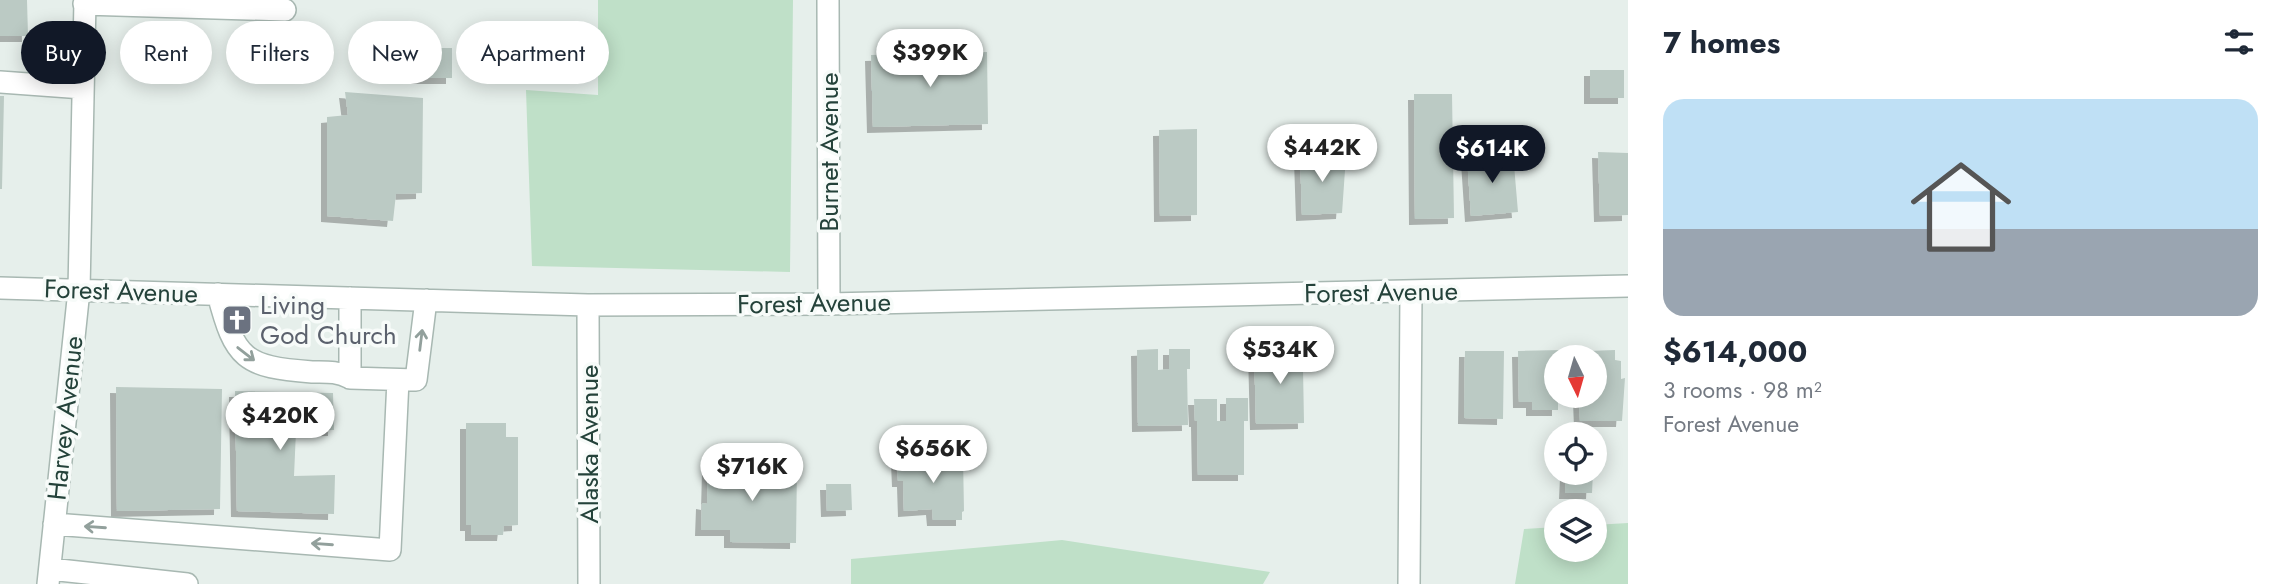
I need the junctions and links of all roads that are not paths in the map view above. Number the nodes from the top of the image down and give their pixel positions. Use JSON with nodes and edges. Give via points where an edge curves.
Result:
{"nodes":[{"id":1,"x":828,"y":0,"type":"edge"},
{"id":2,"x":85,"y":2,"type":"edge"},
{"id":3,"x":285,"y":10,"type":"dead end"},
{"id":4,"x":0,"y":82,"type":"edge"},
{"id":5,"x":83,"y":88,"type":"junction"},
{"id":6,"x":1628,"y":286,"type":"edge"},
{"id":7,"x":0,"y":288,"type":"edge"},
{"id":8,"x":79,"y":290,"type":"junction"},
{"id":9,"x":1412,"y":291,"type":"junction"},
{"id":10,"x":218,"y":294,"type":"junction"},
{"id":11,"x":350,"y":298,"type":"junction"},
{"id":12,"x":426,"y":300,"type":"junction"},
{"id":13,"x":829,"y":304,"type":"junction"},
{"id":14,"x":588,"y":305,"type":"junction"},
{"id":15,"x":350,"y":378,"type":"junction"},
{"id":16,"x":407,"y":380,"type":"junction"},
{"id":17,"x":54,"y":524,"type":"junction"},
{"id":18,"x":49,"y":576,"type":"edge"},
{"id":19,"x":187,"y":584,"type":"edge"},
{"id":20,"x":589,"y":584,"type":"edge"},
{"id":21,"x":1409,"y":584,"type":"edge"}],
"edges":[{"from":1,"to":13,"type":"street","name":"Burnet Avenue"},
{"from":2,"to":3,"type":"street"},
{"from":2,"to":5,"type":"street","name":"Harvey Avenue"},
{"from":4,"to":5,"type":"street"},
{"from":5,"to":8,"type":"street","name":"Harvey Avenue"},
{"from":6,"to":9,"type":"street","name":"Forest Avenue"},
{"from":7,"to":8,"type":"street","name":"Forest Avenue"},
{"from":8,"to":10,"type":"street","name":"Forest Avenue"},
{"from":8,"to":17,"type":"street","name":"Harvey Avenue"},
{"from":9,"to":13,"type":"street","name":"Forest Avenue"},
{"from":9,"to":21,"type":"street"},
{"from":10,"to":11,"type":"street","name":"Forest Avenue"},
{"from":10,"to":15,"type":"street","one_way":true,"via":[[227,329],[247,357],[262,365],[341,373]]},
{"from":11,"to":12,"type":"street","name":"Forest Avenue"},
{"from":11,"to":15,"type":"street"},
{"from":12,"to":14,"type":"street","name":"Forest Avenue"},
{"from":16,"to":12,"type":"street","one_way":true},
{"from":13,"to":14,"type":"street","name":"Forest Avenue"},
{"from":14,"to":20,"type":"street","name":"Alaska Avenue"},
{"from":15,"to":16,"type":"street"},
{"from":16,"to":17,"type":"street","one_way":true,"via":[[390,550]]},
{"from":17,"to":18,"type":"street","name":"Harvey Avenue"},
{"from":18,"to":19,"type":"street"}]}
